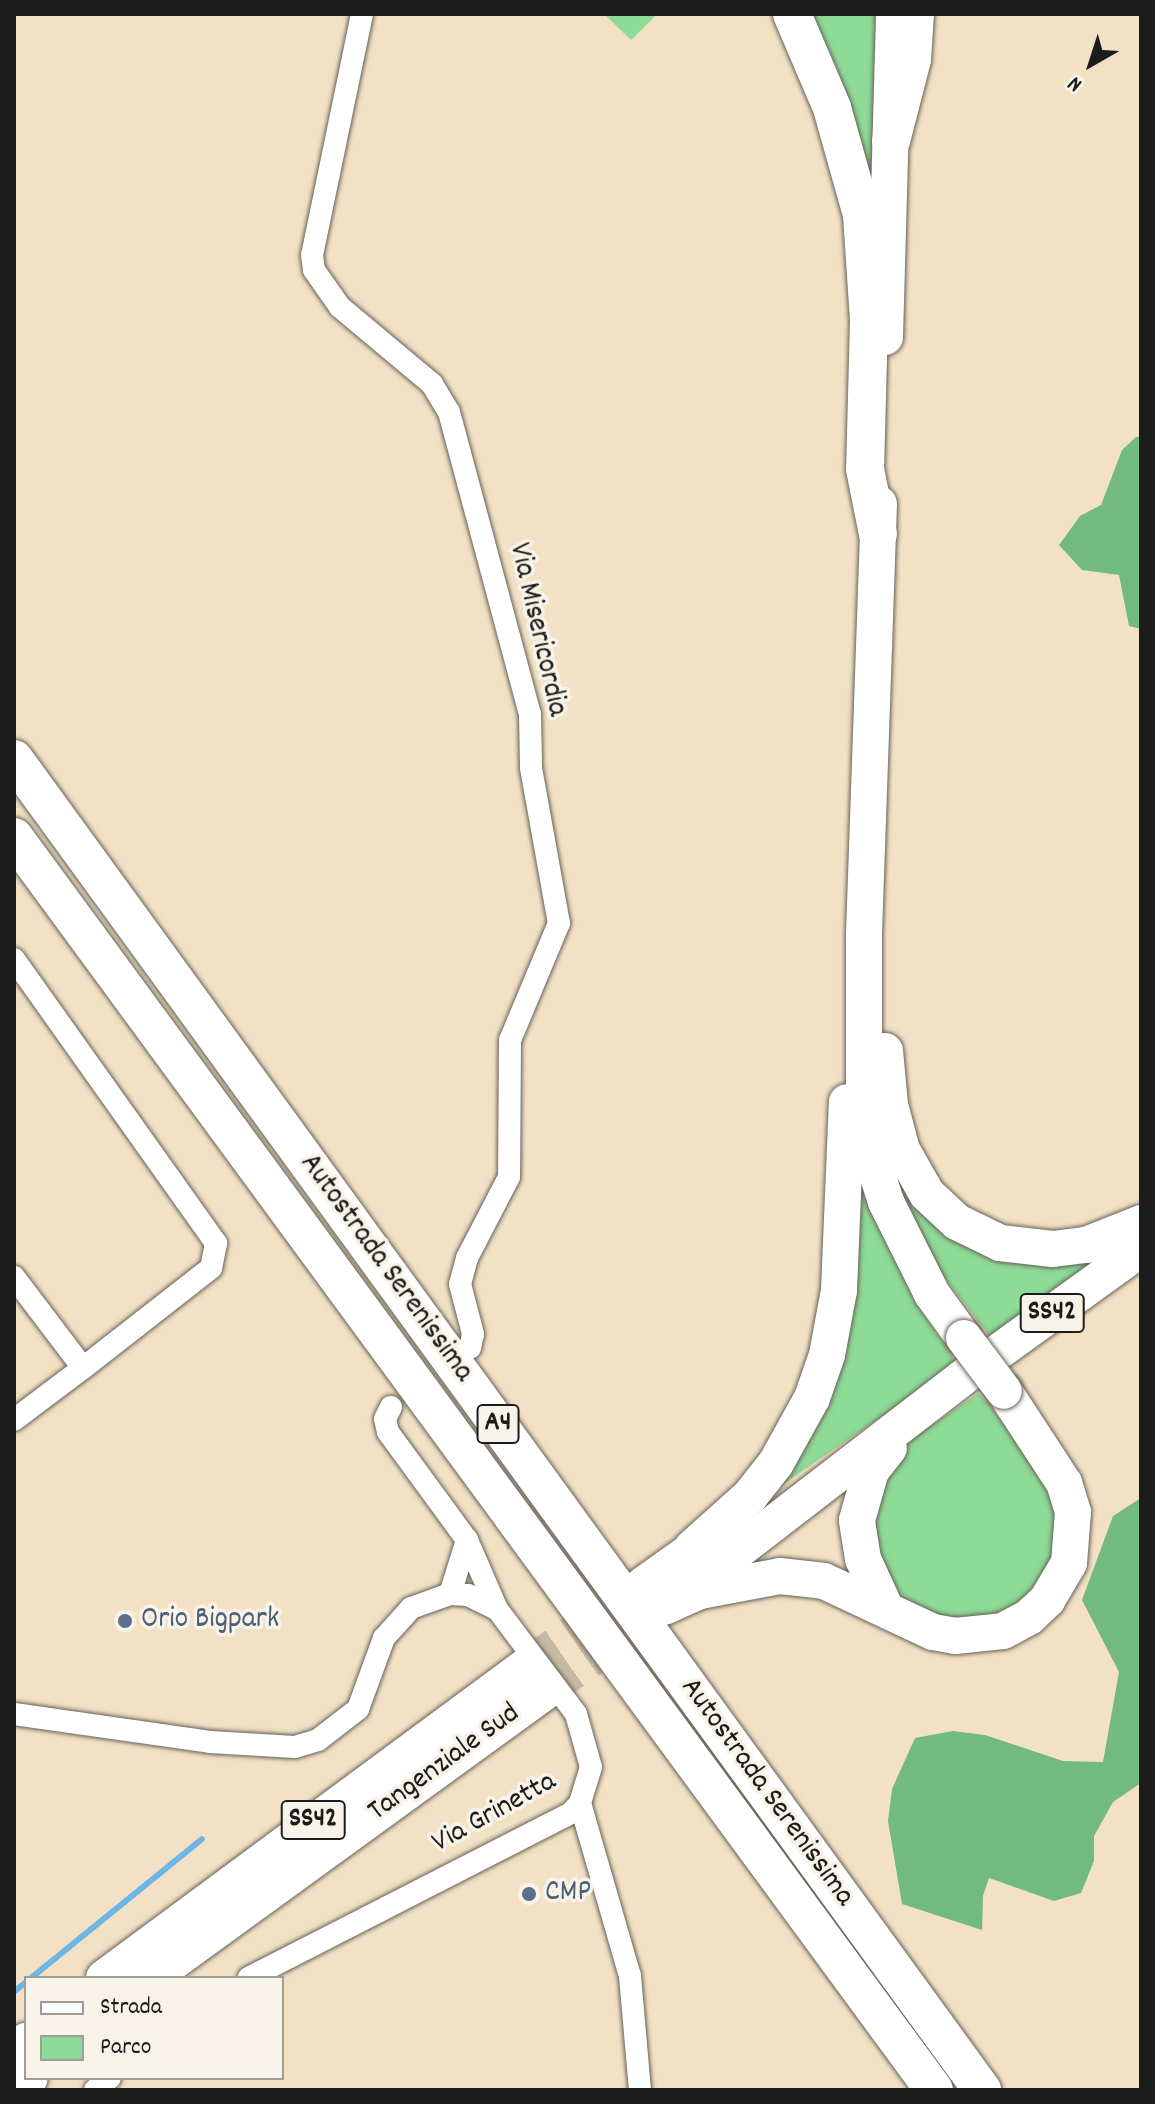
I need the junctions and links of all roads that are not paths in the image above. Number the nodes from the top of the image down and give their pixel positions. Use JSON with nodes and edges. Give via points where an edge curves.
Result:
{"nodes":[{"id":1,"x":362,"y":14,"type":"edge"},
{"id":2,"x":792,"y":14,"type":"edge"},
{"id":3,"x":894,"y":14,"type":"edge"},
{"id":4,"x":915,"y":14,"type":"edge"},
{"id":5,"x":891,"y":141,"type":"junction"},
{"id":6,"x":878,"y":534,"type":"junction"},
{"id":7,"x":14,"y":759,"type":"edge"},
{"id":8,"x":14,"y":837,"type":"edge"},
{"id":9,"x":864,"y":938,"type":"junction"},
{"id":10,"x":14,"y":959,"type":"edge"},
{"id":11,"x":1141,"y":1223,"type":"edge"},
{"id":12,"x":1141,"y":1249,"type":"edge"},
{"id":13,"x":14,"y":1277,"type":"edge"},
{"id":14,"x":470,"y":1348,"type":"dead end"},
{"id":15,"x":83,"y":1368,"type":"junction"},
{"id":16,"x":962,"y":1378,"type":"junction"},
{"id":17,"x":391,"y":1407,"type":"dead end"},
{"id":18,"x":14,"y":1420,"type":"edge"},
{"id":19,"x":467,"y":1540,"type":"junction"},
{"id":20,"x":692,"y":1548,"type":"junction"},
{"id":21,"x":450,"y":1594,"type":"junction"},
{"id":22,"x":654,"y":1596,"type":"junction"},
{"id":23,"x":884,"y":1605,"type":"junction"},
{"id":24,"x":497,"y":1609,"type":"junction"},
{"id":25,"x":14,"y":1714,"type":"edge"},
{"id":26,"x":580,"y":1803,"type":"junction"},
{"id":27,"x":107,"y":1976,"type":"edge"},
{"id":28,"x":154,"y":1976,"type":"edge"},
{"id":29,"x":253,"y":1976,"type":"edge"},
{"id":30,"x":640,"y":2090,"type":"edge"},
{"id":31,"x":934,"y":2090,"type":"edge"},
{"id":32,"x":982,"y":2090,"type":"edge"}],
"edges":[{"from":1,"to":14,"type":"street","name":"Via Misericordia","via":[[312,255],[314,270],[340,307],[432,384],[449,412],[530,714],[531,768],[559,923],[510,1040],[509,1177],[467,1258],[460,1284],[473,1334]]},
{"from":2,"to":6,"type":"highway","via":[[832,108],[862,215],[869,320],[865,469]]},
{"from":3,"to":5,"type":"highway"},
{"from":4,"to":5,"type":"highway","via":[[912,59]]},
{"from":5,"to":6,"type":"highway"},
{"from":6,"to":9,"type":"highway"},
{"from":7,"to":32,"type":"highway","name":"Autostrada Serenissima","number":"A4"},
{"from":8,"to":31,"type":"highway","name":"Autostrada Serenissima","number":"A4"},
{"from":9,"to":11,"type":"highway","via":[[886,971],[886,1073],[896,1132],[913,1174],[933,1201],[957,1222],[1024,1248],[1086,1245]]},
{"from":9,"to":20,"type":"highway","via":[[849,970],[844,1214],[827,1355],[812,1398],[776,1463],[750,1496]]},
{"from":9,"to":23,"type":"highway","bridge":true,"via":[[864,1101],[872,1158],[906,1247],[1064,1483],[1075,1538],[1060,1582],[1029,1617],[977,1637],[933,1632]]},
{"from":10,"to":15,"type":"street","via":[[216,1243],[211,1268]]},
{"from":12,"to":16,"type":"highway","number":"SS42"},
{"from":13,"to":15,"type":"street"},
{"from":15,"to":18,"type":"street"},
{"from":16,"to":20,"type":"highway","number":"SS42"},
{"from":16,"to":22,"type":"highway","number":"SS42"},
{"from":16,"to":23,"type":"highway","via":[[889,1449],[862,1493],[857,1520],[863,1559]]},
{"from":17,"to":19,"type":"street","via":[[385,1419],[388,1432]]},
{"from":19,"to":21,"type":"street"},
{"from":19,"to":24,"type":"street"},
{"from":20,"to":22,"type":"highway","number":"SS42"},
{"from":21,"to":24,"type":"street","via":[[468,1595]]},
{"from":21,"to":25,"type":"street","via":[[411,1608],[395,1621],[358,1709],[341,1727],[307,1744],[252,1747]]},
{"from":22,"to":23,"type":"highway","via":[[780,1576],[824,1581]]},
{"from":24,"to":26,"type":"street","name":"Via Grinetta","via":[[576,1714],[591,1767]]},
{"from":26,"to":29,"type":"street","name":"Via Grinetta","via":[[571,1813]]},
{"from":26,"to":30,"type":"street","via":[[630,1976]]},
{"from":27,"to":28,"type":"highway","name":"Tangenziale Sud","number":"SS42","via":[[535,1679]]}]}
